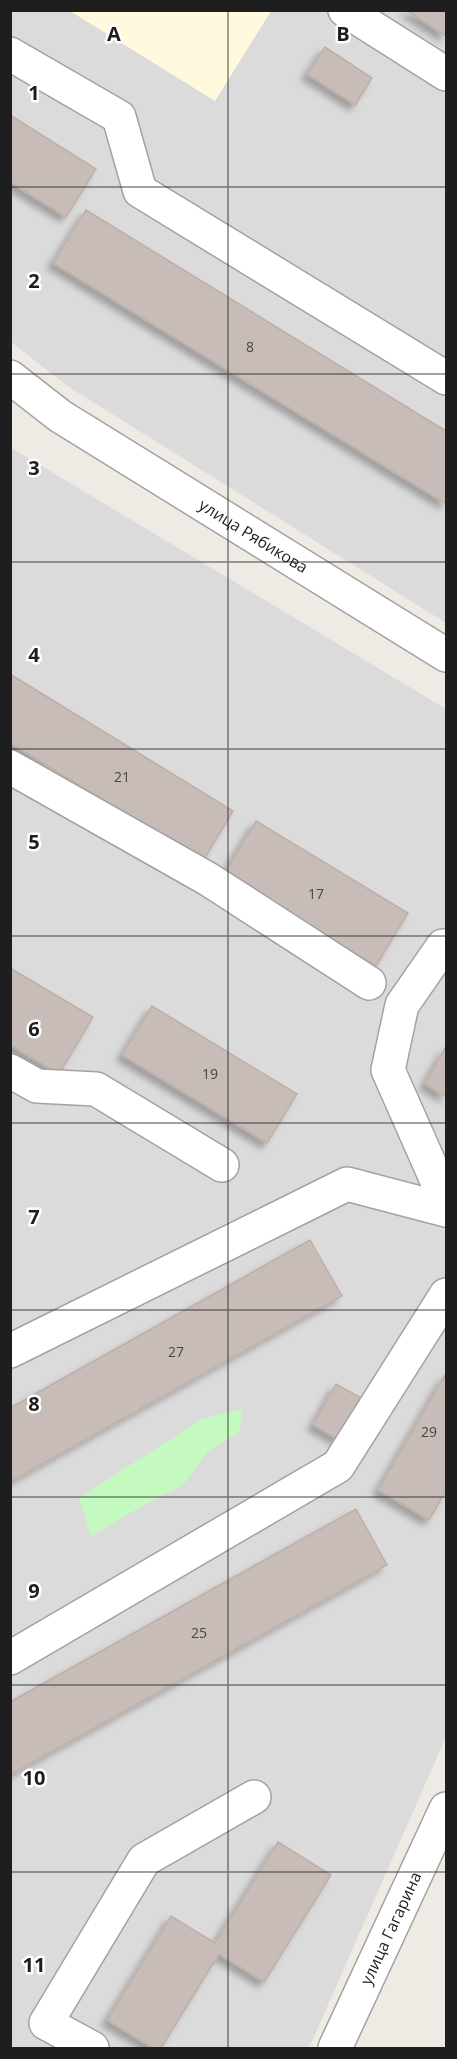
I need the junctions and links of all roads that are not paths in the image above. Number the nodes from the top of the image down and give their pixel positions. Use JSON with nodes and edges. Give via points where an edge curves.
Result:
{"nodes":[{"id":1,"x":345,"y":10,"type":"edge"},
{"id":2,"x":10,"y":54,"type":"edge"},
{"id":3,"x":447,"y":74,"type":"edge"},
{"id":4,"x":10,"y":377,"type":"edge"},
{"id":5,"x":447,"y":378,"type":"edge"},
{"id":6,"x":10,"y":397,"type":"edge"},
{"id":7,"x":60,"y":416,"type":"junction"},
{"id":8,"x":447,"y":655,"type":"edge"},
{"id":9,"x":10,"y":767,"type":"edge"},
{"id":10,"x":447,"y":946,"type":"edge"},
{"id":11,"x":369,"y":983,"type":"dead end"},
{"id":12,"x":10,"y":1071,"type":"edge"},
{"id":13,"x":222,"y":1165,"type":"dead end"},
{"id":14,"x":447,"y":1201,"type":"edge"},
{"id":15,"x":447,"y":1210,"type":"edge"},
{"id":16,"x":447,"y":1295,"type":"edge"},
{"id":17,"x":10,"y":1351,"type":"edge"},
{"id":18,"x":10,"y":1659,"type":"edge"},
{"id":19,"x":254,"y":1797,"type":"dead end"},
{"id":20,"x":447,"y":1809,"type":"edge"},
{"id":21,"x":92,"y":2049,"type":"edge"},
{"id":22,"x":335,"y":2049,"type":"edge"}],
"edges":[{"from":1,"to":3,"type":"street"},
{"from":2,"to":5,"type":"street","via":[[119,117],[140,191]]},
{"from":4,"to":7,"type":"street","name":"улица Рябикова"},
{"from":6,"to":7,"type":"street","name":"улица Рябикова"},
{"from":7,"to":8,"type":"street","name":"улица Рябикова"},
{"from":9,"to":11,"type":"street","via":[[208,879]]},
{"from":10,"to":14,"type":"street","via":[[443,945],[402,1005],[388,1070]]},
{"from":12,"to":13,"type":"street","via":[[37,1086],[96,1089]]},
{"from":15,"to":17,"type":"street","via":[[347,1184]]},
{"from":16,"to":18,"type":"street","via":[[338,1466]]},
{"from":19,"to":21,"type":"street","via":[[144,1860],[46,2023]]},
{"from":20,"to":22,"type":"street","name":"улица Гагарина"}]}
